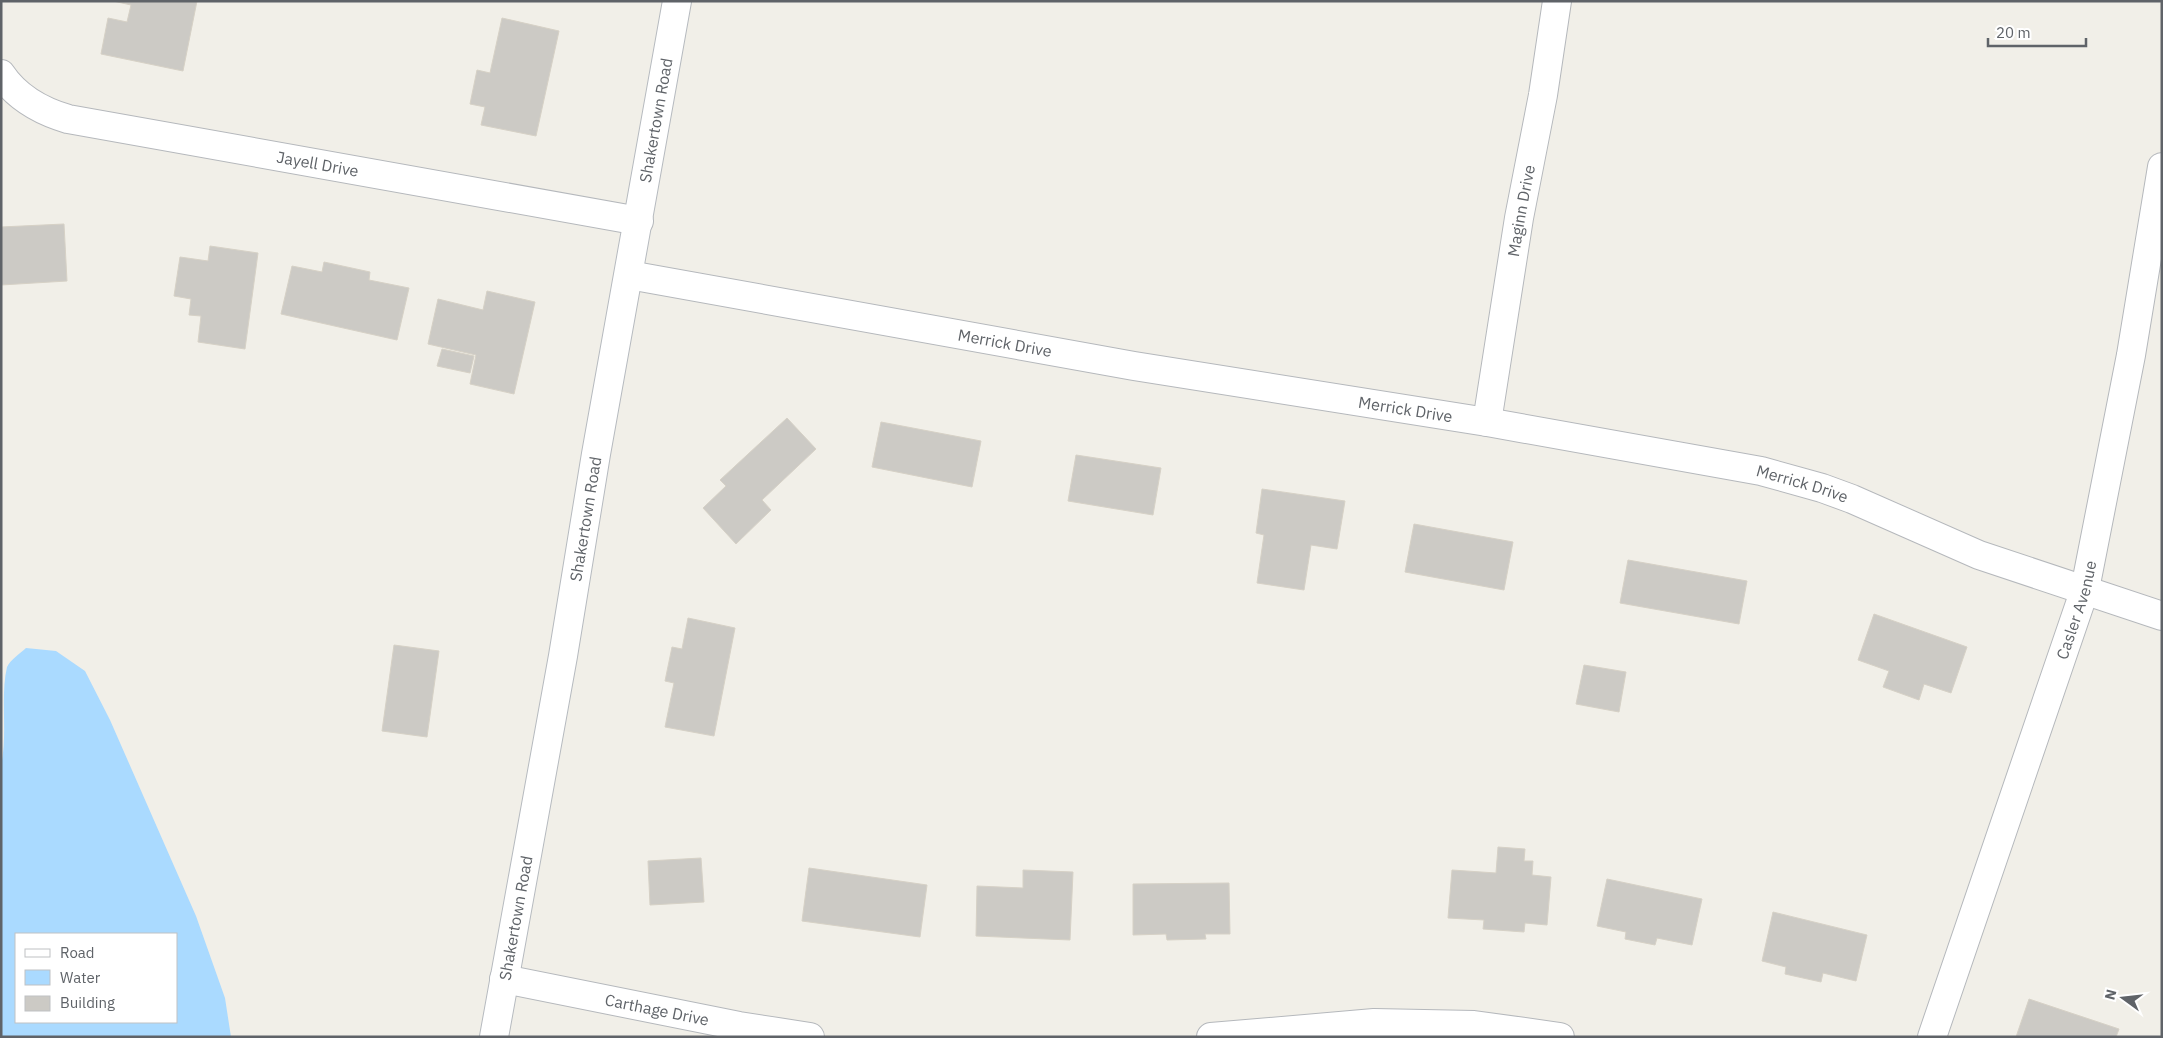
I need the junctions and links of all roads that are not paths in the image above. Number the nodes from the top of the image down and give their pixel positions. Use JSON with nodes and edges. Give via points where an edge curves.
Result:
{"nodes":[{"id":1,"x":677,"y":1,"type":"edge"},
{"id":2,"x":1557,"y":1,"type":"edge"},
{"id":3,"x":4,"y":78,"type":"edge"},
{"id":4,"x":2162,"y":167,"type":"edge"},
{"id":5,"x":639,"y":221,"type":"junction"},
{"id":6,"x":629,"y":274,"type":"junction"},
{"id":7,"x":1487,"y":422,"type":"junction"},
{"id":8,"x":2084,"y":589,"type":"junction"},
{"id":9,"x":2162,"y":616,"type":"edge"},
{"id":10,"x":504,"y":979,"type":"junction"},
{"id":11,"x":494,"y":1037,"type":"edge"},
{"id":12,"x":810,"y":1037,"type":"edge"},
{"id":13,"x":1211,"y":1037,"type":"edge"},
{"id":14,"x":1560,"y":1037,"type":"edge"},
{"id":15,"x":1932,"y":1037,"type":"edge"}],
"edges":[{"from":1,"to":5,"type":"street","name":"Shakertown Road"},
{"from":2,"to":7,"type":"street","name":"Maginn Drive"},
{"from":3,"to":5,"type":"street","name":"Jayell Drive","via":[[34,106],[68,119]]},
{"from":4,"to":8,"type":"street","name":"Casler Avenue","via":[[2130,355]]},
{"from":5,"to":6,"type":"street","name":"Shakertown Road"},
{"from":6,"to":7,"type":"street","name":"Merrick Drive","via":[[1134,366]]},
{"from":6,"to":10,"type":"street","name":"Shakertown Road"},
{"from":7,"to":8,"type":"street","name":"Merrick Drive","via":[[1761,471],[1822,488],[1979,555]]},
{"from":8,"to":9,"type":"street","name":"Merrick Drive"},
{"from":8,"to":15,"type":"street","name":"Casler Avenue"},
{"from":10,"to":11,"type":"street","name":"Shakertown Road"},
{"from":10,"to":12,"type":"street","name":"Carthage Drive"},
{"from":13,"to":14,"type":"street","via":[[1374,1023],[1474,1025]]}]}
